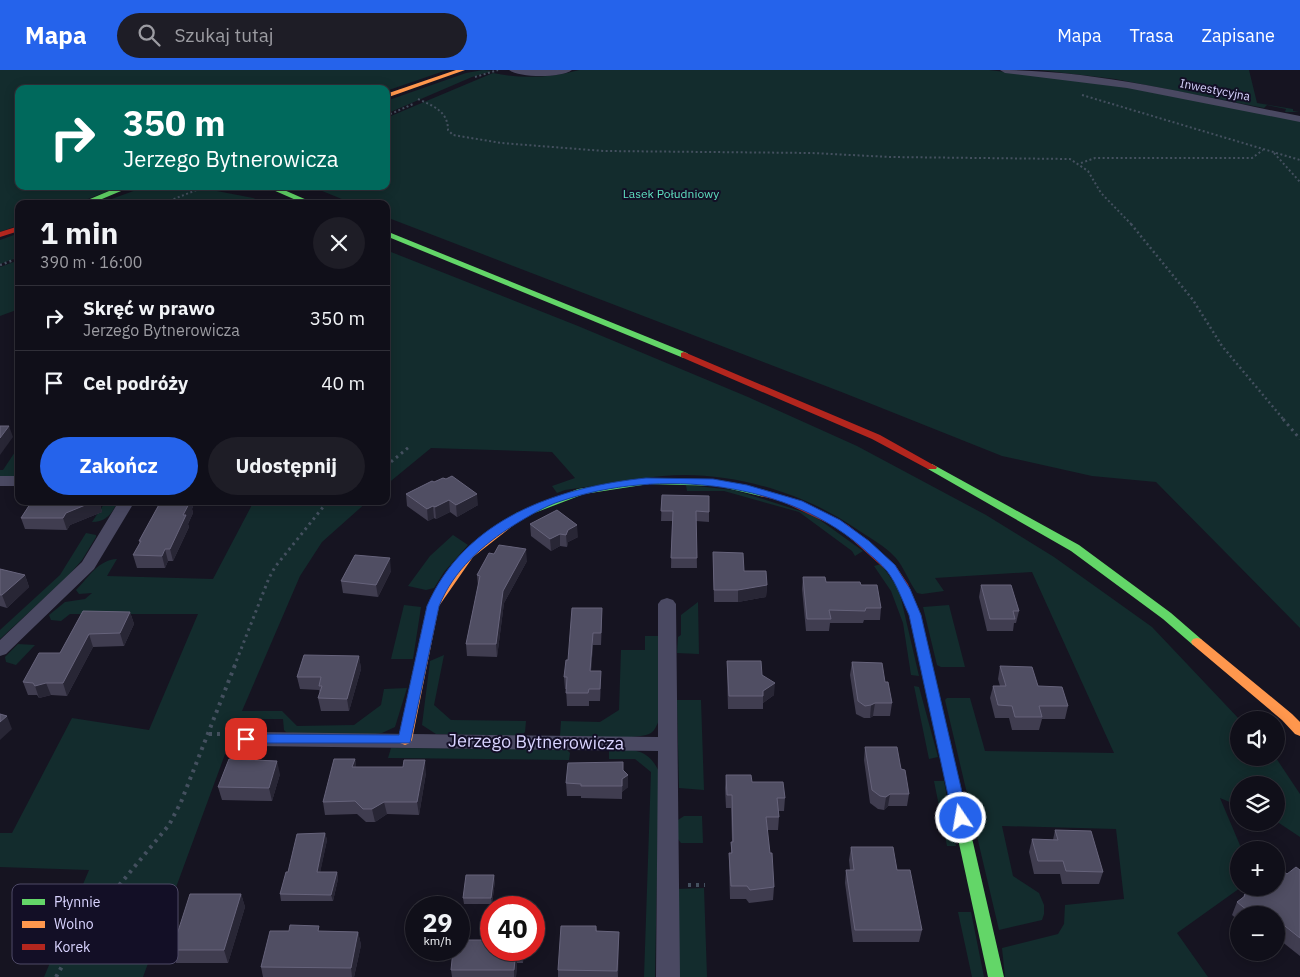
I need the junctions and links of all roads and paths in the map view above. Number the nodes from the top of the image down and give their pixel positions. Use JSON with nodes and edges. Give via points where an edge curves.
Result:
{"nodes":[{"id":1,"x":462,"y":70,"type":"edge"},
{"id":2,"x":498,"y":70,"type":"edge"},
{"id":3,"x":514,"y":70,"type":"edge"},
{"id":4,"x":567,"y":70,"type":"edge"},
{"id":5,"x":1006,"y":70,"type":"edge"},
{"id":6,"x":494,"y":72,"type":"dead end"},
{"id":7,"x":402,"y":91,"type":"junction"},
{"id":8,"x":1081,"y":94,"type":"dead end"},
{"id":9,"x":390,"y":95,"type":"edge"},
{"id":10,"x":418,"y":102,"type":"dead end"},
{"id":11,"x":390,"y":114,"type":"edge"},
{"id":12,"x":1300,"y":119,"type":"edge"},
{"id":13,"x":1264,"y":149,"type":"junction"},
{"id":14,"x":1274,"y":152,"type":"junction"},
{"id":15,"x":1300,"y":160,"type":"edge"},
{"id":16,"x":1080,"y":164,"type":"junction"},
{"id":17,"x":1300,"y":182,"type":"edge"},
{"id":18,"x":119,"y":190,"type":"edge"},
{"id":19,"x":197,"y":190,"type":"edge"},
{"id":20,"x":278,"y":190,"type":"edge"},
{"id":21,"x":92,"y":200,"type":"edge"},
{"id":22,"x":172,"y":200,"type":"edge"},
{"id":23,"x":302,"y":200,"type":"edge"},
{"id":24,"x":15,"y":229,"type":"edge"},
{"id":25,"x":390,"y":234,"type":"edge"},
{"id":26,"x":0,"y":235,"type":"edge"},
{"id":27,"x":15,"y":259,"type":"edge"},
{"id":28,"x":0,"y":265,"type":"edge"},
{"id":29,"x":1300,"y":439,"type":"edge"},
{"id":30,"x":409,"y":448,"type":"dead end"},
{"id":31,"x":390,"y":463,"type":"edge"},
{"id":32,"x":0,"y":481,"type":"edge"},
{"id":33,"x":15,"y":481,"type":"edge"},
{"id":34,"x":125,"y":505,"type":"edge"},
{"id":35,"x":326,"y":505,"type":"edge"},
{"id":36,"x":667,"y":604,"type":"dead end"},
{"id":37,"x":0,"y":650,"type":"edge"},
{"id":38,"x":1300,"y":731,"type":"edge"},
{"id":39,"x":246,"y":739,"type":"dead end"},
{"id":40,"x":405,"y":740,"type":"junction"},
{"id":41,"x":668,"y":744,"type":"junction"},
{"id":42,"x":120,"y":884,"type":"edge"},
{"id":43,"x":63,"y":964,"type":"edge"},
{"id":44,"x":56,"y":977,"type":"edge"},
{"id":45,"x":668,"y":977,"type":"edge"},
{"id":46,"x":996,"y":977,"type":"edge"}],
"edges":[{"from":1,"to":7,"type":"main road"},
{"from":2,"to":6,"type":"path"},
{"from":3,"to":4,"type":"street","via":[[537,74]]},
{"from":5,"to":12,"type":"street","name":"Inwestycyjna","via":[[1112,82]]},
{"from":7,"to":9,"type":"main road"},
{"from":7,"to":16,"type":"path","via":[[446,115],[448,130],[453,135],[501,143],[664,153],[1051,158],[1070,159]]},
{"from":8,"to":13,"type":"path"},
{"from":10,"to":11,"type":"path"},
{"from":13,"to":14,"type":"path"},
{"from":13,"to":16,"type":"path","via":[[1252,158],[1095,158]]},
{"from":14,"to":15,"type":"path"},
{"from":14,"to":17,"type":"path"},
{"from":16,"to":29,"type":"path","via":[[1088,170],[1101,193],[1141,234],[1194,300],[1222,346]]},
{"from":18,"to":21,"type":"main road"},
{"from":19,"to":22,"type":"path"},
{"from":20,"to":23,"type":"main road"},
{"from":24,"to":26,"type":"main road"},
{"from":25,"to":38,"type":"main road","via":[[779,394],[876,437],[976,491],[1075,548],[1167,616]]},
{"from":27,"to":28,"type":"path"},
{"from":30,"to":31,"type":"path"},
{"from":32,"to":33,"type":"street"},
{"from":34,"to":37,"type":"street","via":[[88,566]]},
{"from":35,"to":42,"type":"path","via":[[284,552],[269,578],[191,780],[169,825]]},
{"from":36,"to":41,"type":"street"},
{"from":39,"to":40,"type":"street","name":"Jerzego Bytnerowicza"},
{"from":40,"to":41,"type":"street","name":"Jerzego Bytnerowicza"},
{"from":40,"to":46,"type":"main road","via":[[433,606],[440,590],[466,556],[508,522],[555,499],[580,491],[646,481],[713,482],[798,503],[836,522],[891,568],[915,615]]},
{"from":41,"to":45,"type":"street"},
{"from":43,"to":44,"type":"path"}]}
